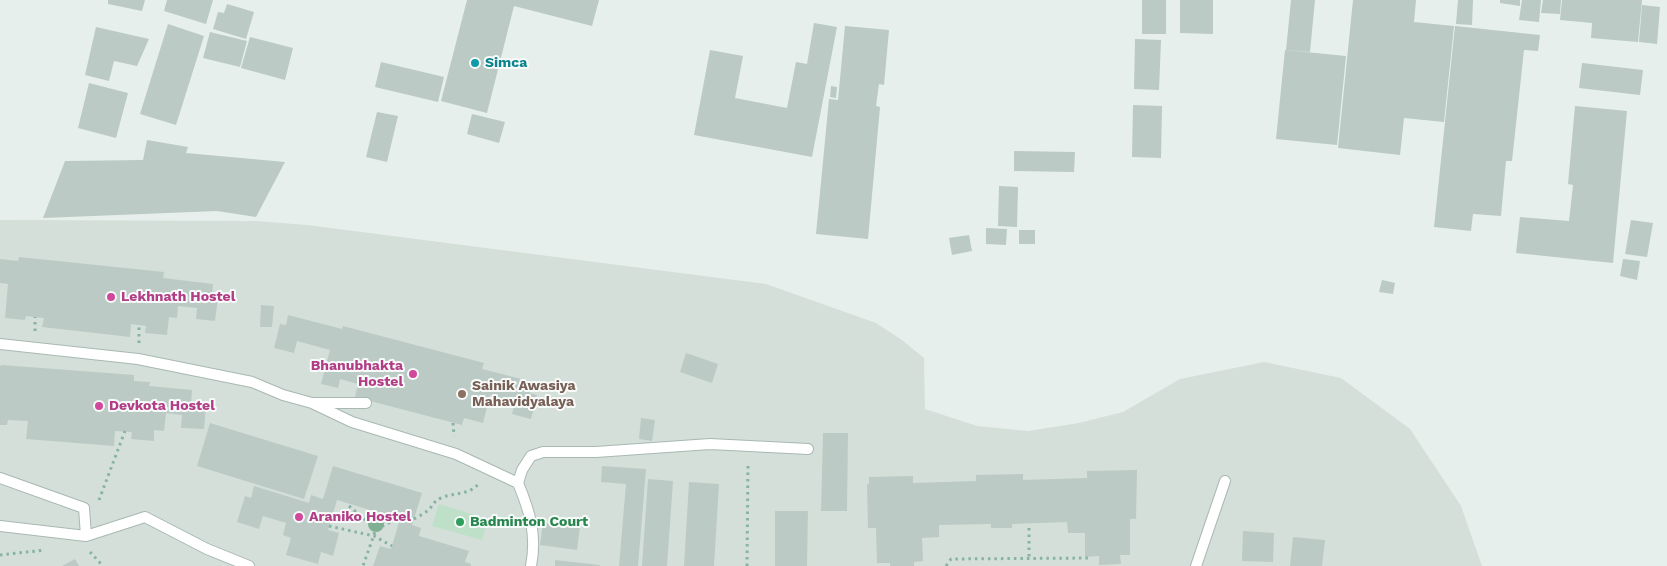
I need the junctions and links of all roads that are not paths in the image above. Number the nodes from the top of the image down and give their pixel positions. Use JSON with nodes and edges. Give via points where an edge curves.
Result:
{"nodes":[{"id":1,"x":0,"y":344,"type":"edge"},
{"id":2,"x":312,"y":403,"type":"junction"},
{"id":3,"x":366,"y":404,"type":"dead end"},
{"id":4,"x":808,"y":449,"type":"dead end"},
{"id":5,"x":0,"y":478,"type":"edge"},
{"id":6,"x":1225,"y":481,"type":"dead end"},
{"id":7,"x":518,"y":483,"type":"junction"},
{"id":8,"x":0,"y":526,"type":"edge"},
{"id":9,"x":86,"y":536,"type":"junction"},
{"id":10,"x":249,"y":566,"type":"edge"},
{"id":11,"x":531,"y":566,"type":"edge"},
{"id":12,"x":1196,"y":566,"type":"edge"}],
"edges":[{"from":1,"to":2,"type":"lane","via":[[187,367],[252,382]]},
{"from":2,"to":3,"type":"lane"},
{"from":2,"to":7,"type":"lane","via":[[352,422],[456,454]]},
{"from":4,"to":7,"type":"lane","via":[[710,444],[578,453],[543,452],[530,456]]},
{"from":5,"to":9,"type":"lane","via":[[84,508]]},
{"from":6,"to":12,"type":"lane"},
{"from":7,"to":11,"type":"lane","via":[[532,520]]},
{"from":8,"to":9,"type":"lane"},
{"from":9,"to":10,"type":"lane","via":[[144,517]]}]}
